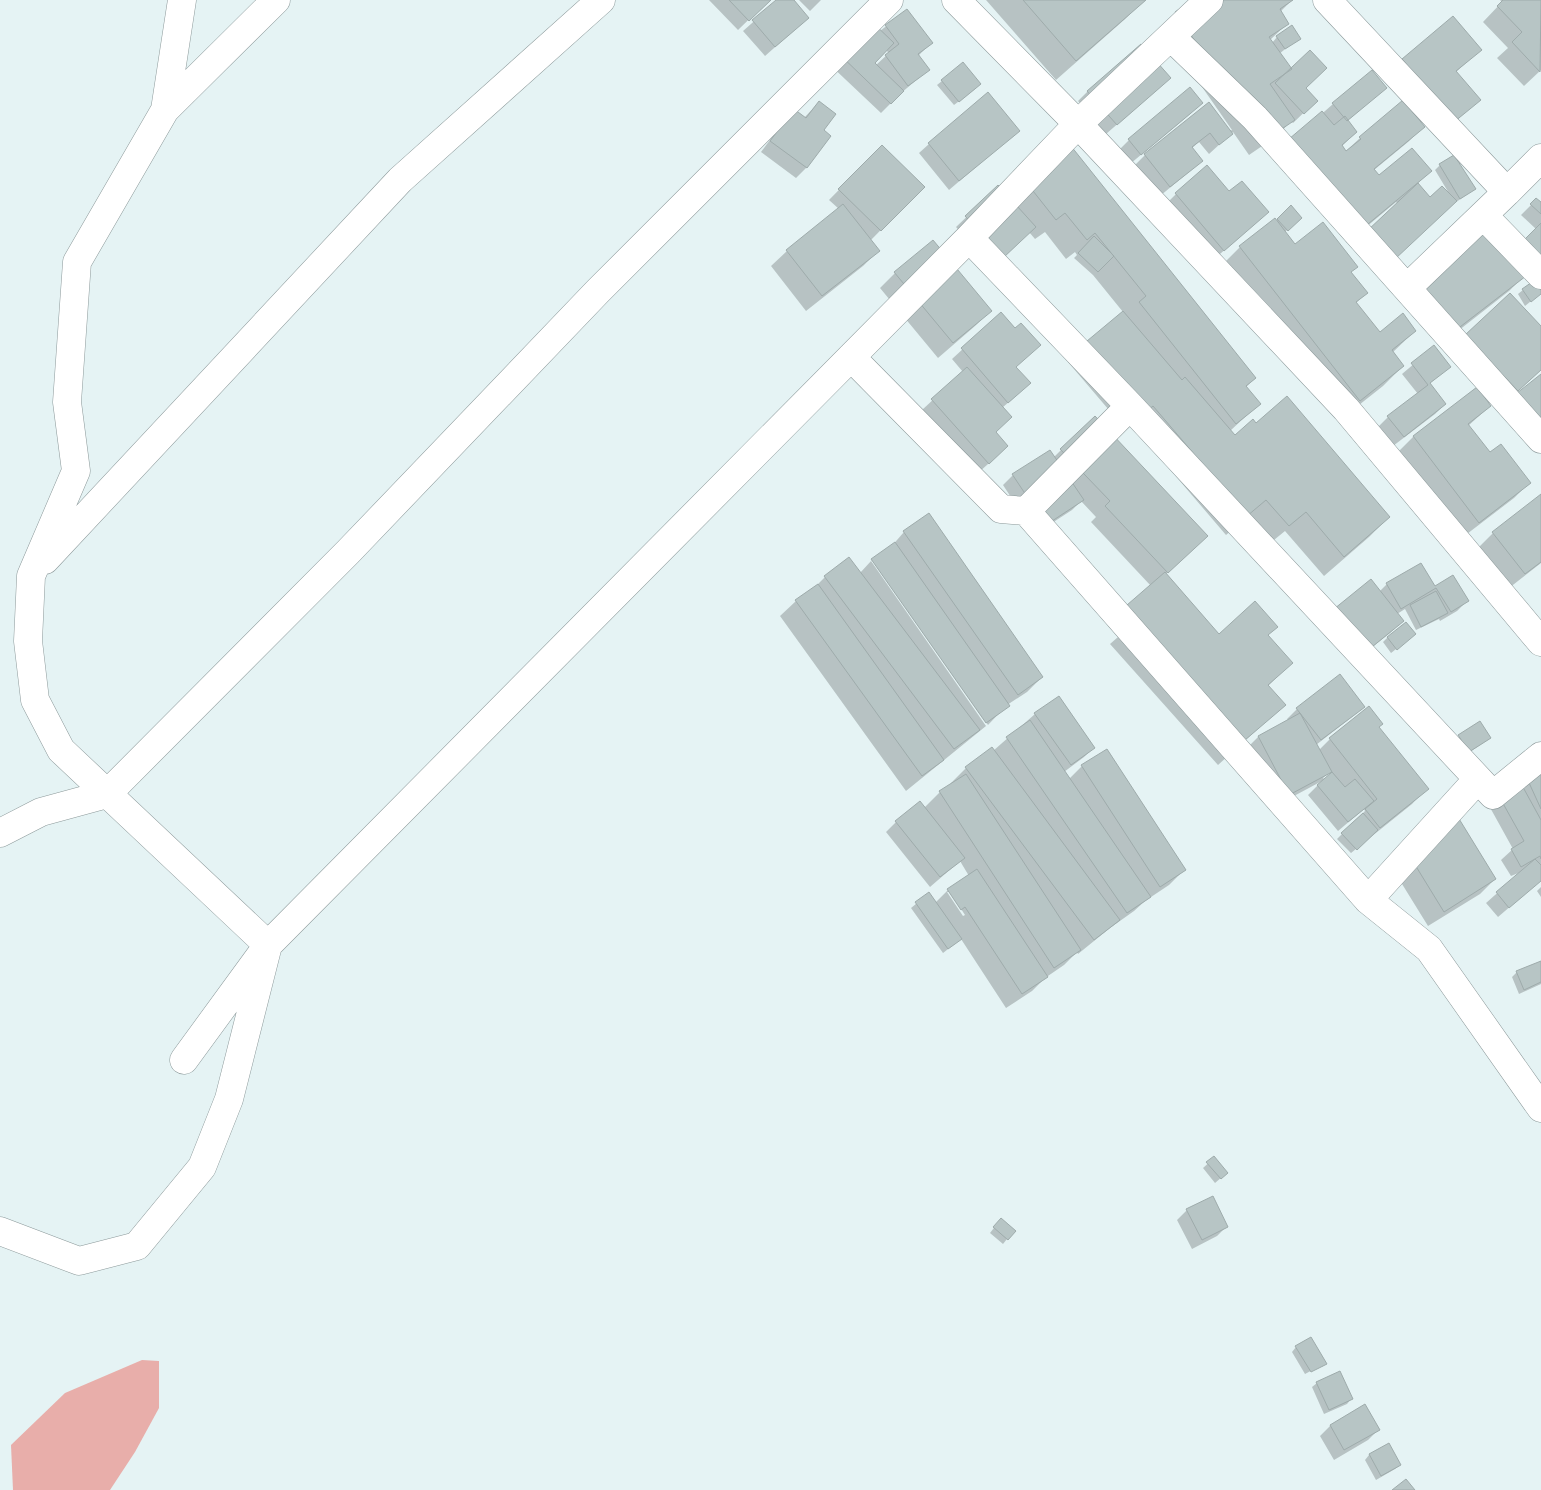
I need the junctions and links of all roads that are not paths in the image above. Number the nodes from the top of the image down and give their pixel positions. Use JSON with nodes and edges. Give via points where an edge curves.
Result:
{"nodes":[{"id":1,"x":182,"y":0,"type":"edge"},
{"id":2,"x":276,"y":0,"type":"edge"},
{"id":3,"x":601,"y":0,"type":"edge"},
{"id":4,"x":889,"y":0,"type":"edge"},
{"id":5,"x":956,"y":0,"type":"edge"},
{"id":6,"x":1327,"y":0,"type":"edge"},
{"id":7,"x":1196,"y":4,"type":"edge"},
{"id":8,"x":1171,"y":37,"type":"junction"},
{"id":9,"x":165,"y":110,"type":"junction"},
{"id":10,"x":1078,"y":124,"type":"junction"},
{"id":11,"x":1541,"y":158,"type":"edge"},
{"id":12,"x":1507,"y":192,"type":"junction"},
{"id":13,"x":1483,"y":215,"type":"junction"},
{"id":14,"x":969,"y":238,"type":"junction"},
{"id":15,"x":1541,"y":275,"type":"edge"},
{"id":16,"x":1407,"y":288,"type":"junction"},
{"id":17,"x":851,"y":357,"type":"junction"},
{"id":18,"x":1130,"y":406,"type":"junction"},
{"id":19,"x":1541,"y":439,"type":"edge"},
{"id":20,"x":1026,"y":511,"type":"junction"},
{"id":21,"x":31,"y":576,"type":"junction"},
{"id":22,"x":1541,"y":642,"type":"edge"},
{"id":23,"x":1541,"y":756,"type":"edge"},
{"id":24,"x":1478,"y":779,"type":"junction"},
{"id":25,"x":107,"y":794,"type":"junction"},
{"id":26,"x":0,"y":833,"type":"edge"},
{"id":27,"x":1368,"y":900,"type":"junction"},
{"id":28,"x":268,"y":945,"type":"junction"},
{"id":29,"x":184,"y":1060,"type":"dead end"},
{"id":30,"x":1541,"y":1108,"type":"edge"},
{"id":31,"x":0,"y":1231,"type":"edge"}],
"edges":[{"from":1,"to":9,"type":"street"},
{"from":2,"to":9,"type":"street"},
{"from":3,"to":21,"type":"street","via":[[400,180]]},
{"from":4,"to":25,"type":"street","via":[[598,291],[348,552]]},
{"from":5,"to":10,"type":"street"},
{"from":6,"to":12,"type":"street"},
{"from":7,"to":8,"type":"street"},
{"from":8,"to":10,"type":"street"},
{"from":8,"to":16,"type":"street","via":[[1255,118]]},
{"from":9,"to":21,"type":"street","via":[[77,262],[67,402],[76,471]]},
{"from":10,"to":14,"type":"street"},
{"from":10,"to":22,"type":"street","via":[[1346,409]]},
{"from":11,"to":12,"type":"street"},
{"from":12,"to":13,"type":"street"},
{"from":13,"to":15,"type":"street"},
{"from":13,"to":16,"type":"street"},
{"from":14,"to":17,"type":"street"},
{"from":14,"to":18,"type":"street"},
{"from":16,"to":19,"type":"street"},
{"from":17,"to":20,"type":"street","via":[[1001,508]]},
{"from":17,"to":28,"type":"street"},
{"from":18,"to":20,"type":"street"},
{"from":18,"to":24,"type":"street"},
{"from":20,"to":27,"type":"street"},
{"from":21,"to":25,"type":"street","via":[[28,641],[35,700],[61,750]]},
{"from":23,"to":24,"type":"street","via":[[1493,796]]},
{"from":24,"to":27,"type":"street"},
{"from":25,"to":26,"type":"street","via":[[41,812]]},
{"from":25,"to":28,"type":"street"},
{"from":27,"to":30,"type":"street","via":[[1429,949]]},
{"from":28,"to":29,"type":"street"},
{"from":28,"to":31,"type":"street","via":[[229,1099],[202,1167],[137,1246],[79,1261]]}]}
